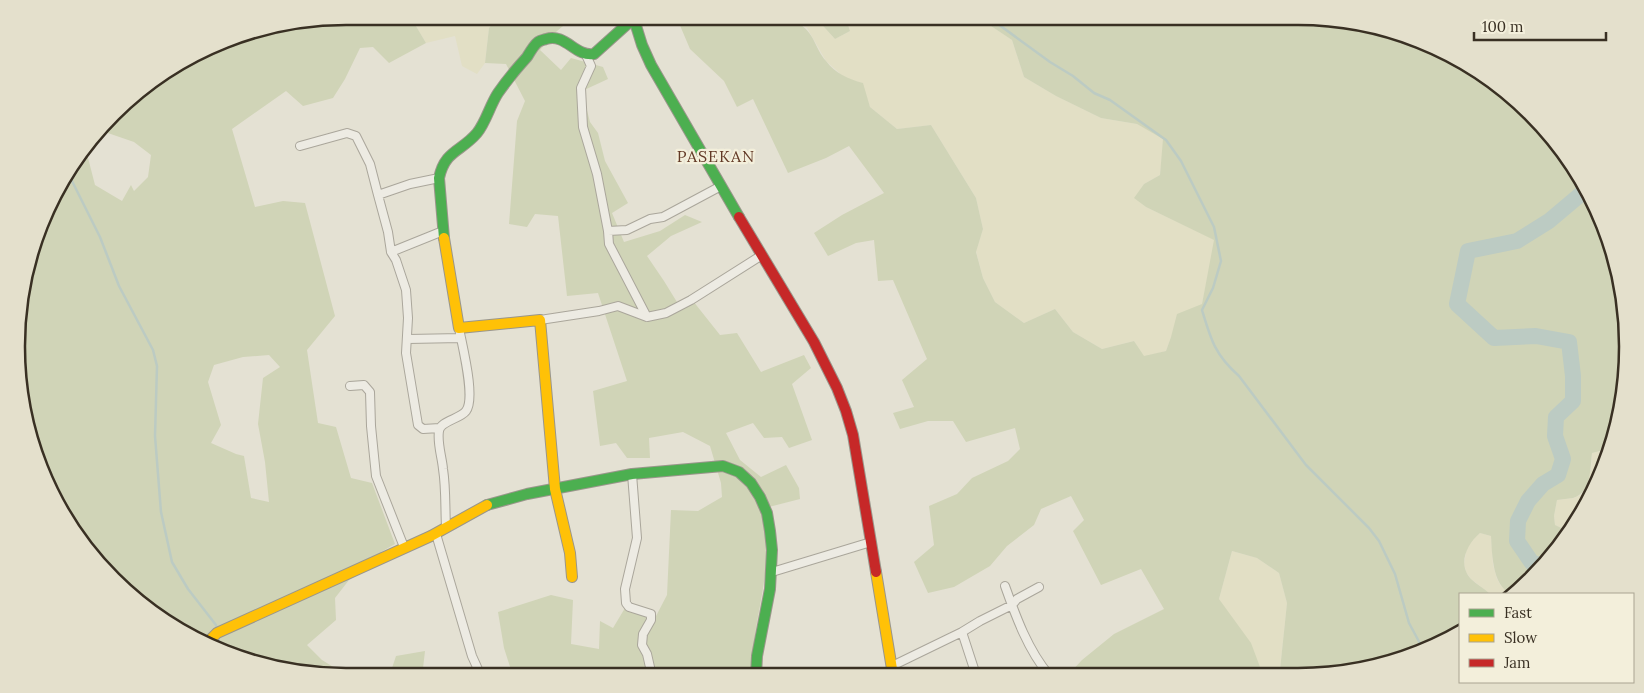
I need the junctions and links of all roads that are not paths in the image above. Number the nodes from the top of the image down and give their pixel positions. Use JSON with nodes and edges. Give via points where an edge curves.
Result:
{"nodes":[{"id":1,"x":626,"y":25,"type":"edge"},
{"id":2,"x":636,"y":25,"type":"edge"},
{"id":3,"x":586,"y":56,"type":"junction"},
{"id":4,"x":300,"y":146,"type":"dead end"},
{"id":5,"x":439,"y":178,"type":"junction"},
{"id":6,"x":721,"y":186,"type":"junction"},
{"id":7,"x":378,"y":195,"type":"junction"},
{"id":8,"x":443,"y":231,"type":"junction"},
{"id":9,"x":608,"y":231,"type":"junction"},
{"id":10,"x":391,"y":252,"type":"junction"},
{"id":11,"x":762,"y":255,"type":"junction"},
{"id":12,"x":647,"y":317,"type":"junction"},
{"id":13,"x":540,"y":320,"type":"junction"},
{"id":14,"x":460,"y":333,"type":"junction"},
{"id":15,"x":408,"y":339,"type":"junction"},
{"id":16,"x":350,"y":386,"type":"dead end"},
{"id":17,"x":440,"y":428,"type":"junction"},
{"id":18,"x":632,"y":474,"type":"junction"},
{"id":19,"x":556,"y":488,"type":"junction"},
{"id":20,"x":446,"y":527,"type":"junction"},
{"id":21,"x":436,"y":534,"type":"junction"},
{"id":22,"x":871,"y":542,"type":"junction"},
{"id":23,"x":404,"y":547,"type":"junction"},
{"id":24,"x":772,"y":572,"type":"junction"},
{"id":25,"x":572,"y":577,"type":"dead end"},
{"id":26,"x":1005,"y":586,"type":"dead end"},
{"id":27,"x":1039,"y":587,"type":"dead end"},
{"id":28,"x":1012,"y":605,"type":"junction"},
{"id":29,"x":962,"y":632,"type":"junction"},
{"id":30,"x":211,"y":639,"type":"edge"},
{"id":31,"x":478,"y":668,"type":"edge"},
{"id":32,"x":650,"y":668,"type":"edge"},
{"id":33,"x":756,"y":668,"type":"edge"},
{"id":34,"x":893,"y":668,"type":"edge"},
{"id":35,"x":897,"y":668,"type":"edge"},
{"id":36,"x":974,"y":668,"type":"edge"},
{"id":37,"x":1044,"y":668,"type":"edge"}],
"edges":[{"from":1,"to":3,"type":"street","via":[[598,52]]},
{"from":2,"to":6,"type":"street","via":[[651,65]]},
{"from":3,"to":5,"type":"street","via":[[557,37],[538,42],[498,93],[478,132],[446,159]]},
{"from":3,"to":9,"type":"street","via":[[591,66],[581,88],[583,127],[597,174]]},
{"from":4,"to":7,"type":"street","via":[[347,133],[356,136],[370,164]]},
{"from":5,"to":7,"type":"street"},
{"from":5,"to":8,"type":"street"},
{"from":6,"to":9,"type":"street","via":[[628,230]]},
{"from":6,"to":11,"type":"street"},
{"from":7,"to":10,"type":"street"},
{"from":8,"to":10,"type":"street"},
{"from":8,"to":14,"type":"street"},
{"from":9,"to":12,"type":"street","via":[[609,244]]},
{"from":10,"to":15,"type":"street","via":[[406,290]]},
{"from":11,"to":12,"type":"street","via":[[691,300]]},
{"from":11,"to":22,"type":"street","via":[[840,391],[853,435]]},
{"from":12,"to":13,"type":"street","via":[[618,306]]},
{"from":13,"to":14,"type":"street"},
{"from":13,"to":19,"type":"street"},
{"from":14,"to":15,"type":"street"},
{"from":14,"to":17,"type":"street","via":[[468,373],[468,408]]},
{"from":15,"to":17,"type":"street","via":[[406,353],[418,425],[423,429]]},
{"from":16,"to":23,"type":"street","via":[[364,385],[370,392],[376,476]]},
{"from":17,"to":20,"type":"street"},
{"from":18,"to":19,"type":"street"},
{"from":18,"to":24,"type":"street","via":[[723,466],[741,472],[761,496],[770,525]]},
{"from":18,"to":32,"type":"street","via":[[637,538],[625,589],[626,603],[651,614],[642,644]]},
{"from":19,"to":20,"type":"street","via":[[492,503]]},
{"from":19,"to":25,"type":"street"},
{"from":20,"to":21,"type":"street"},
{"from":21,"to":23,"type":"street"},
{"from":21,"to":31,"type":"street"},
{"from":22,"to":24,"type":"street"},
{"from":22,"to":34,"type":"street"},
{"from":23,"to":30,"type":"street","via":[[217,633]]},
{"from":24,"to":33,"type":"street"},
{"from":26,"to":28,"type":"street"},
{"from":27,"to":28,"type":"street"},
{"from":28,"to":29,"type":"street"},
{"from":28,"to":37,"type":"street","via":[[1031,648]]},
{"from":29,"to":35,"type":"street"},
{"from":29,"to":36,"type":"street"}]}
